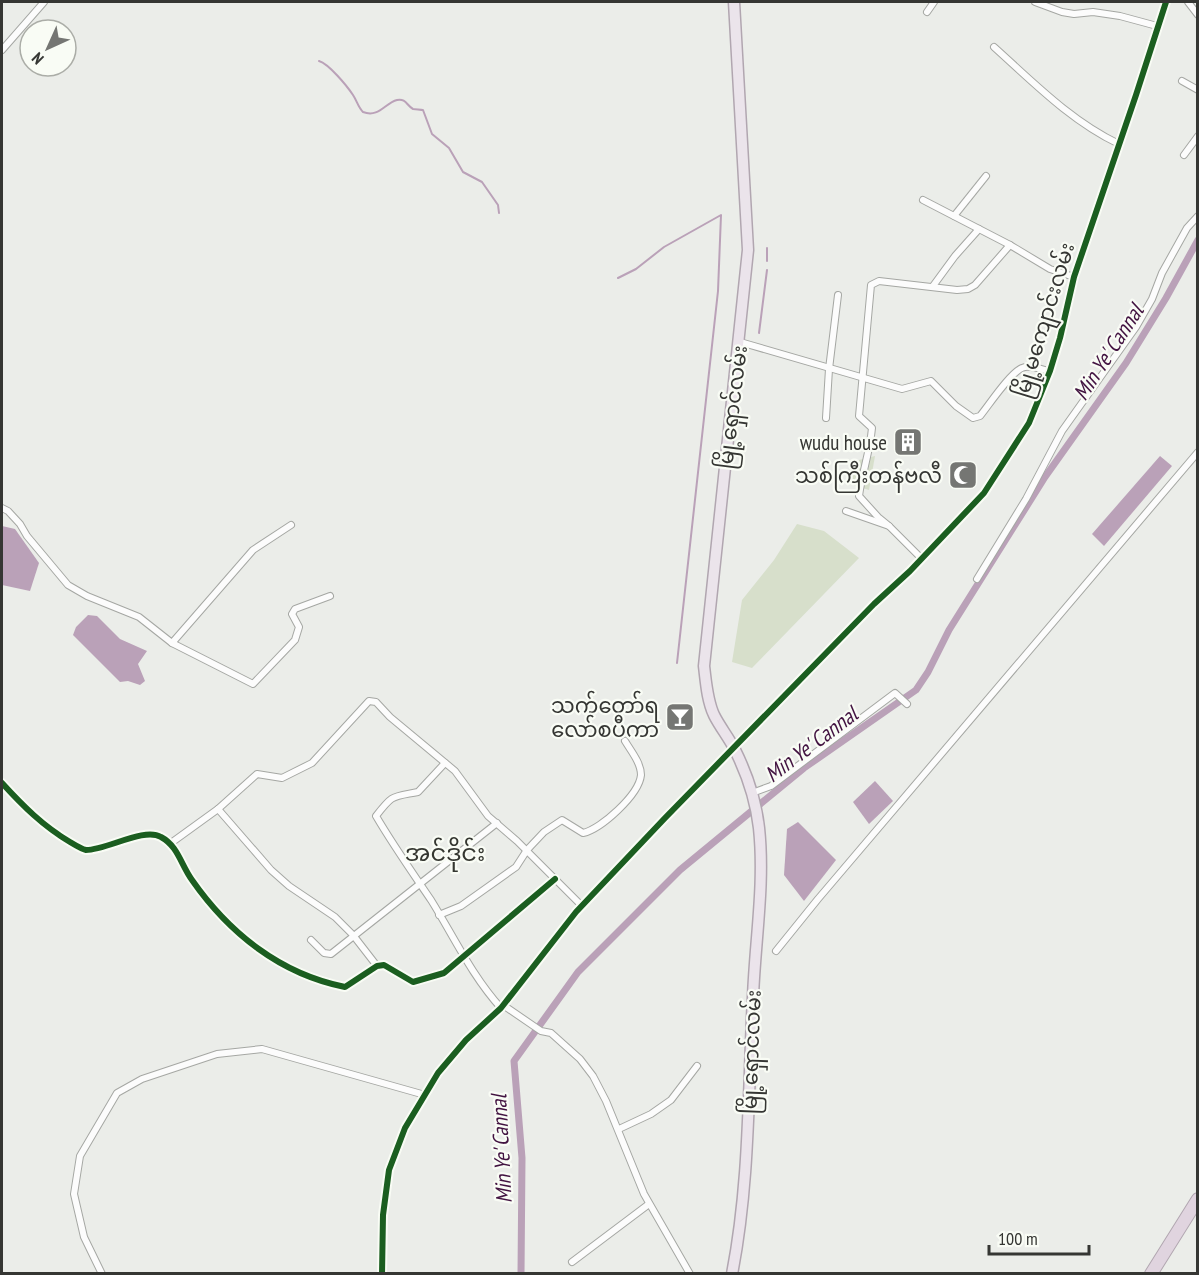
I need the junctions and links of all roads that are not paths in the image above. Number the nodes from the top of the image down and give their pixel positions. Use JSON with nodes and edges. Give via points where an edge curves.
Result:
{"nodes":[{"id":1,"x":44,"y":2,"type":"edge"},
{"id":2,"x":734,"y":2,"type":"edge"},
{"id":3,"x":934,"y":2,"type":"edge"},
{"id":4,"x":1035,"y":2,"type":"edge"},
{"id":5,"x":1166,"y":2,"type":"edge"},
{"id":6,"x":1188,"y":2,"type":"edge"},
{"id":7,"x":927,"y":12,"type":"dead end"},
{"id":8,"x":1197,"y":15,"type":"edge"},
{"id":9,"x":1156,"y":26,"type":"junction"},
{"id":10,"x":994,"y":47,"type":"dead end"},
{"id":11,"x":2,"y":50,"type":"edge"},
{"id":12,"x":1182,"y":81,"type":"dead end"},
{"id":13,"x":1197,"y":90,"type":"edge"},
{"id":14,"x":1197,"y":136,"type":"edge"},
{"id":15,"x":1119,"y":144,"type":"junction"},
{"id":16,"x":1184,"y":155,"type":"dead end"},
{"id":17,"x":986,"y":176,"type":"dead end"},
{"id":18,"x":923,"y":200,"type":"dead end"},
{"id":19,"x":954,"y":216,"type":"junction"},
{"id":20,"x":1197,"y":216,"type":"edge"},
{"id":21,"x":979,"y":229,"type":"junction"},
{"id":22,"x":1010,"y":245,"type":"junction"},
{"id":23,"x":1074,"y":277,"type":"junction"},
{"id":24,"x":933,"y":286,"type":"junction"},
{"id":25,"x":838,"y":295,"type":"dead end"},
{"id":26,"x":740,"y":342,"type":"junction"},
{"id":27,"x":829,"y":369,"type":"junction"},
{"id":28,"x":1050,"y":371,"type":"junction"},
{"id":29,"x":862,"y":379,"type":"junction"},
{"id":30,"x":826,"y":418,"type":"dead end"},
{"id":31,"x":1197,"y":452,"type":"edge"},
{"id":32,"x":2,"y":508,"type":"edge"},
{"id":33,"x":846,"y":511,"type":"dead end"},
{"id":34,"x":291,"y":525,"type":"dead end"},
{"id":35,"x":890,"y":526,"type":"junction"},
{"id":36,"x":922,"y":559,"type":"junction"},
{"id":37,"x":977,"y":579,"type":"dead end"},
{"id":38,"x":330,"y":596,"type":"dead end"},
{"id":39,"x":172,"y":643,"type":"junction"},
{"id":40,"x":907,"y":704,"type":"dead end"},
{"id":41,"x":626,"y":741,"type":"dead end"},
{"id":42,"x":734,"y":749,"type":"junction"},
{"id":43,"x":445,"y":763,"type":"junction"},
{"id":44,"x":2,"y":783,"type":"edge"},
{"id":45,"x":753,"y":797,"type":"junction"},
{"id":46,"x":218,"y":809,"type":"junction"},
{"id":47,"x":497,"y":823,"type":"junction"},
{"id":48,"x":171,"y":843,"type":"junction"},
{"id":49,"x":527,"y":850,"type":"junction"},
{"id":50,"x":555,"y":879,"type":"junction"},
{"id":51,"x":419,"y":884,"type":"junction"},
{"id":52,"x":582,"y":906,"type":"junction"},
{"id":53,"x":439,"y":915,"type":"junction"},
{"id":54,"x":353,"y":935,"type":"junction"},
{"id":55,"x":311,"y":940,"type":"dead end"},
{"id":56,"x":776,"y":951,"type":"dead end"},
{"id":57,"x":464,"y":957,"type":"junction"},
{"id":58,"x":377,"y":966,"type":"junction"},
{"id":59,"x":502,"y":1007,"type":"junction"},
{"id":60,"x":697,"y":1066,"type":"dead end"},
{"id":61,"x":425,"y":1095,"type":"junction"},
{"id":62,"x":619,"y":1129,"type":"junction"},
{"id":63,"x":1197,"y":1199,"type":"edge"},
{"id":64,"x":649,"y":1204,"type":"junction"},
{"id":65,"x":572,"y":1262,"type":"dead end"},
{"id":66,"x":102,"y":1274,"type":"edge"},
{"id":67,"x":382,"y":1274,"type":"edge"},
{"id":68,"x":690,"y":1274,"type":"edge"},
{"id":69,"x":732,"y":1274,"type":"edge"},
{"id":70,"x":1151,"y":1274,"type":"edge"}],
"edges":[{"from":1,"to":11,"type":"street"},
{"from":2,"to":26,"type":"main road","name":"မြို့ရှောင်လမ်း","via":[[748,250]]},
{"from":3,"to":7,"type":"street"},
{"from":4,"to":9,"type":"street","via":[[1062,12],[1120,16]]},
{"from":5,"to":9,"type":"street","name":"မြို့မကျောင်းလမ်း"},
{"from":6,"to":8,"type":"street"},
{"from":9,"to":15,"type":"street","name":"မြို့မကျောင်းလမ်း"},
{"from":10,"to":15,"type":"street","via":[[1075,118]]},
{"from":12,"to":13,"type":"street"},
{"from":14,"to":16,"type":"street"},
{"from":15,"to":23,"type":"street","name":"မြို့မကျောင်းလမ်း"},
{"from":17,"to":19,"type":"street"},
{"from":18,"to":19,"type":"street"},
{"from":19,"to":21,"type":"street"},
{"from":20,"to":37,"type":"street","via":[[1162,273],[1136,327],[1062,431]]},
{"from":21,"to":22,"type":"street"},
{"from":21,"to":24,"type":"street"},
{"from":22,"to":23,"type":"street","via":[[1050,269]]},
{"from":22,"to":24,"type":"street","via":[[968,289]]},
{"from":23,"to":28,"type":"street","name":"မြို့မကျောင်းလမ်း"},
{"from":24,"to":29,"type":"street","via":[[879,281],[871,285]]},
{"from":25,"to":27,"type":"street"},
{"from":26,"to":27,"type":"street"},
{"from":26,"to":42,"type":"main road","name":"မြို့ရှောင်လမ်း","via":[[704,666],[714,714]]},
{"from":27,"to":29,"type":"street"},
{"from":27,"to":30,"type":"street"},
{"from":28,"to":29,"type":"street","via":[[1022,368],[980,416],[973,418],[931,381],[902,389]]},
{"from":28,"to":36,"type":"street","name":"မြို့မကျောင်းလမ်း","via":[[1029,423],[984,493]]},
{"from":29,"to":35,"type":"street","via":[[859,416],[872,428],[858,496]]},
{"from":31,"to":56,"type":"street"},
{"from":32,"to":39,"type":"street","via":[[20,524],[68,585],[87,597],[139,617]]},
{"from":33,"to":35,"type":"street"},
{"from":34,"to":39,"type":"street","via":[[253,550]]},
{"from":35,"to":36,"type":"street"},
{"from":36,"to":42,"type":"street","name":"မြို့မကျောင်းလမ်း"},
{"from":38,"to":39,"type":"street","via":[[295,609],[292,614],[299,627],[295,640],[253,684]]},
{"from":40,"to":45,"type":"street","via":[[895,693]]},
{"from":41,"to":49,"type":"street","via":[[641,775],[630,797],[590,831],[583,833],[562,820]]},
{"from":42,"to":45,"type":"main road","name":"မြို့ရှောင်လမ်း"},
{"from":42,"to":52,"type":"street","name":"မြို့မကျောင်းလမ်း"},
{"from":43,"to":46,"type":"street","via":[[376,702],[369,701],[312,763],[282,778],[257,774]]},
{"from":43,"to":47,"type":"street","via":[[456,771]]},
{"from":43,"to":51,"type":"street","via":[[418,792],[397,795],[376,816]]},
{"from":44,"to":48,"type":"street","via":[[26,810],[83,850],[148,834]]},
{"from":45,"to":69,"type":"main road","name":"မြို့ရှောင်လမ်း","via":[[759,829],[760,895],[746,1168]]},
{"from":46,"to":48,"type":"street"},
{"from":46,"to":54,"type":"street","via":[[271,870]]},
{"from":47,"to":49,"type":"street"},
{"from":47,"to":51,"type":"street"},
{"from":48,"to":58,"type":"street","via":[[190,878],[233,930],[288,967],[345,987]]},
{"from":49,"to":50,"type":"street"},
{"from":49,"to":53,"type":"street","via":[[516,867],[484,891]]},
{"from":50,"to":52,"type":"street"},
{"from":50,"to":57,"type":"street"},
{"from":51,"to":53,"type":"street"},
{"from":51,"to":54,"type":"street"},
{"from":52,"to":59,"type":"street","name":"မြို့မကျောင်းလမ်း"},
{"from":53,"to":57,"type":"street"},
{"from":54,"to":55,"type":"street","via":[[331,954],[324,953]]},
{"from":54,"to":58,"type":"street"},
{"from":57,"to":58,"type":"street","via":[[444,973],[413,982],[384,965]]},
{"from":57,"to":59,"type":"street","via":[[485,990]]},
{"from":59,"to":61,"type":"street","name":"မြို့မကျောင်းလမ်း","via":[[438,1072]]},
{"from":59,"to":62,"type":"street","via":[[551,1033],[580,1059]]},
{"from":60,"to":62,"type":"street","via":[[671,1100]]},
{"from":61,"to":66,"type":"street","via":[[262,1049],[217,1054],[142,1079],[117,1093],[80,1156],[74,1194],[84,1237]]},
{"from":61,"to":67,"type":"street","name":"မြို့မကျောင်းလမ်း","via":[[405,1128],[389,1170]]},
{"from":62,"to":64,"type":"street"},
{"from":63,"to":70,"type":"highway"},
{"from":64,"to":65,"type":"street"},
{"from":64,"to":68,"type":"street"}]}
